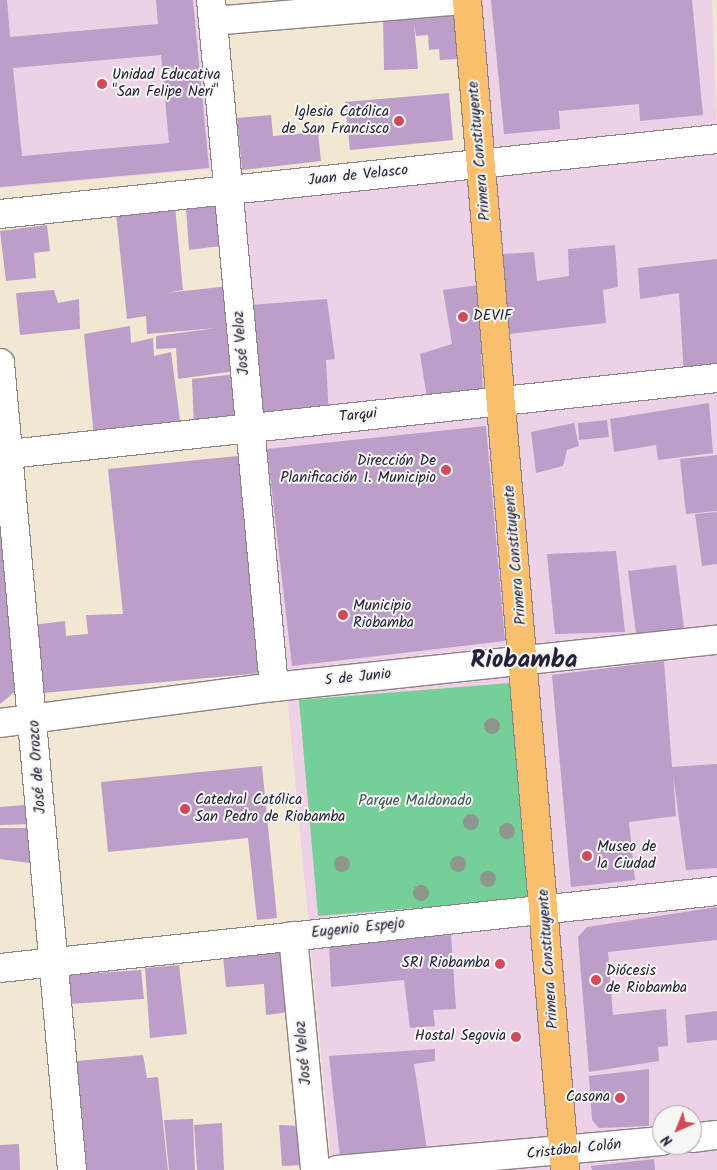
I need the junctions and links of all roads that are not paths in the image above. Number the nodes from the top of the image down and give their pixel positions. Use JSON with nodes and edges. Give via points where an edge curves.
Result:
{"nodes":[{"id":1,"x":463,"y":0,"type":"edge"},
{"id":2,"x":467,"y":0,"type":"edge"},
{"id":3,"x":212,"y":11,"type":"edge"},
{"id":4,"x":717,"y":138,"type":"edge"},
{"id":5,"x":481,"y":163,"type":"junction"},
{"id":6,"x":228,"y":189,"type":"junction"},
{"id":7,"x":0,"y":214,"type":"edge"},
{"id":8,"x":0,"y":363,"type":"edge"},
{"id":9,"x":717,"y":378,"type":"edge"},
{"id":10,"x":502,"y":400,"type":"junction"},
{"id":11,"x":250,"y":426,"type":"junction"},
{"id":12,"x":4,"y":454,"type":"edge"},
{"id":13,"x":717,"y":640,"type":"edge"},
{"id":14,"x":524,"y":659,"type":"junction"},
{"id":15,"x":274,"y":687,"type":"junction"},
{"id":16,"x":34,"y":719,"type":"junction"},
{"id":17,"x":0,"y":723,"type":"edge"},
{"id":18,"x":717,"y":891,"type":"edge"},
{"id":19,"x":546,"y":909,"type":"junction"},
{"id":20,"x":294,"y":936,"type":"junction"},
{"id":21,"x":55,"y":960,"type":"junction"},
{"id":22,"x":0,"y":968,"type":"edge"},
{"id":23,"x":717,"y":1135,"type":"edge"},
{"id":24,"x":702,"y":1137,"type":"edge"},
{"id":25,"x":652,"y":1143,"type":"edge"},
{"id":26,"x":564,"y":1161,"type":"edge"},
{"id":27,"x":72,"y":1170,"type":"edge"},
{"id":28,"x":315,"y":1170,"type":"edge"},
{"id":29,"x":337,"y":1170,"type":"edge"}],
"edges":[{"from":1,"to":3,"type":"street"},
{"from":2,"to":5,"type":"main road","name":"Primera Constituyente"},
{"from":3,"to":6,"type":"street","name":"José Veloz"},
{"from":4,"to":5,"type":"street","name":"Juan de Velasco"},
{"from":5,"to":6,"type":"street","name":"Juan de Velasco"},
{"from":5,"to":10,"type":"main road","name":"Primera Constituyente"},
{"from":6,"to":7,"type":"street","name":"Juan de Velasco"},
{"from":6,"to":11,"type":"street","name":"José Veloz"},
{"from":8,"to":12,"type":"street","name":"José de Orozco"},
{"from":9,"to":10,"type":"street","name":"Tarqui"},
{"from":10,"to":11,"type":"street","name":"Tarqui"},
{"from":10,"to":14,"type":"main road","name":"Primera Constituyente"},
{"from":11,"to":12,"type":"street","name":"Tarqui"},
{"from":11,"to":15,"type":"street","name":"José Veloz"},
{"from":12,"to":16,"type":"street","name":"José de Orozco"},
{"from":13,"to":14,"type":"street","name":"5 de Junio"},
{"from":14,"to":15,"type":"street","name":"5 de Junio"},
{"from":14,"to":19,"type":"main road","name":"Primera Constituyente"},
{"from":15,"to":16,"type":"street","name":"5 de Junio"},
{"from":16,"to":17,"type":"street","name":"5 de Junio"},
{"from":16,"to":21,"type":"street","name":"José de Orozco"},
{"from":18,"to":19,"type":"street","name":"Eugenio Espejo"},
{"from":19,"to":20,"type":"street","name":"Eugenio Espejo"},
{"from":19,"to":26,"type":"main road","name":"Primera Constituyente"},
{"from":20,"to":21,"type":"street","name":"Eugenio Espejo"},
{"from":20,"to":28,"type":"street","name":"José Veloz"},
{"from":21,"to":22,"type":"street","name":"Eugenio Espejo"},
{"from":21,"to":27,"type":"street","name":"José de Orozco"},
{"from":23,"to":24,"type":"street"},
{"from":25,"to":26,"type":"street","name":"Cristóbal Colón"},
{"from":26,"to":29,"type":"street","name":"Cristóbal Colón"}]}
